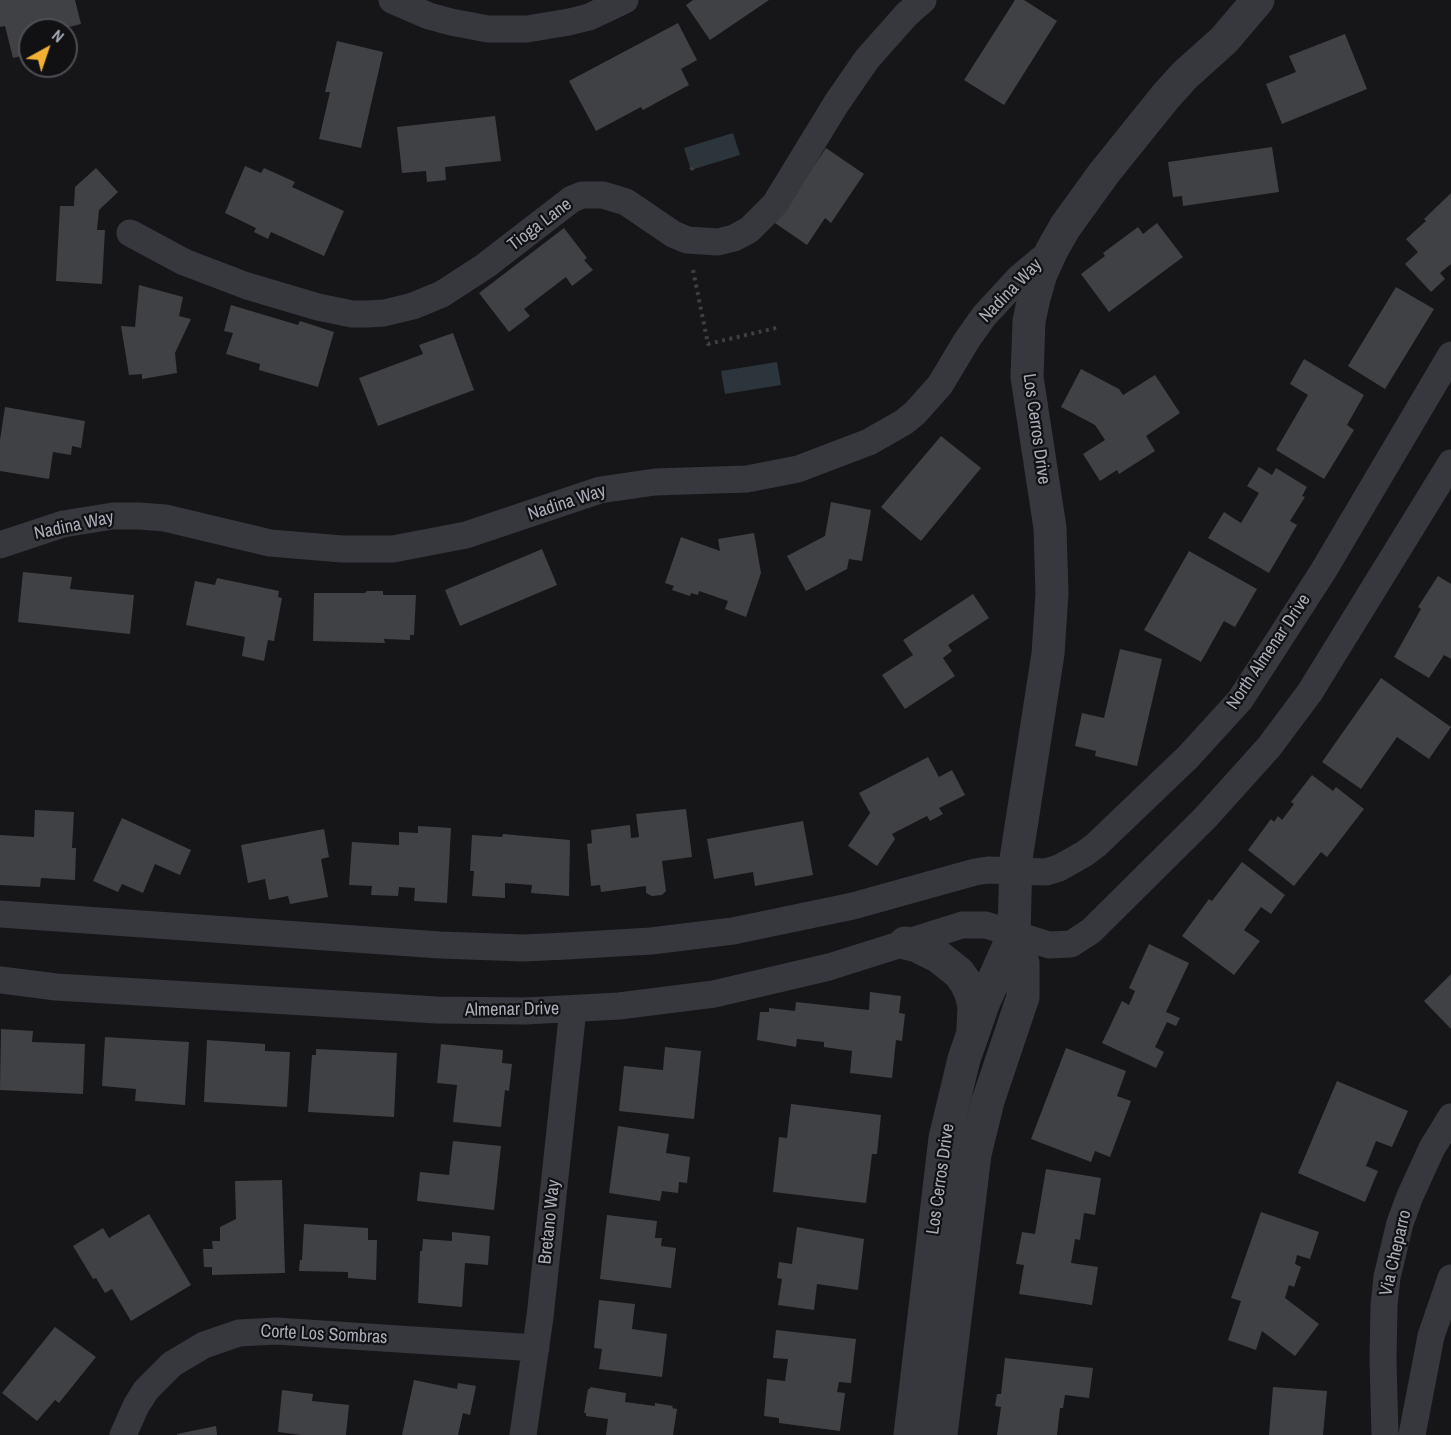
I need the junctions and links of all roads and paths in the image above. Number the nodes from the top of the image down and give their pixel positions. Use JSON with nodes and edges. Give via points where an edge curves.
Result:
{"nodes":[{"id":1,"x":392,"y":0,"type":"edge"},
{"id":2,"x":625,"y":0,"type":"edge"},
{"id":3,"x":923,"y":0,"type":"edge"},
{"id":4,"x":1258,"y":0,"type":"edge"},
{"id":5,"x":694,"y":164,"type":"dead end"},
{"id":6,"x":691,"y":170,"type":"dead end"},
{"id":7,"x":129,"y":233,"type":"dead end"},
{"id":8,"x":687,"y":240,"type":"junction"},
{"id":9,"x":1052,"y":250,"type":"junction"},
{"id":10,"x":780,"y":327,"type":"dead end"},
{"id":11,"x":1451,"y":355,"type":"edge"},
{"id":12,"x":1451,"y":463,"type":"edge"},
{"id":13,"x":0,"y":545,"type":"edge"},
{"id":14,"x":1015,"y":871,"type":"junction"},
{"id":15,"x":0,"y":914,"type":"edge"},
{"id":16,"x":1014,"y":934,"type":"junction"},
{"id":17,"x":905,"y":943,"type":"junction"},
{"id":18,"x":0,"y":980,"type":"edge"},
{"id":19,"x":573,"y":1009,"type":"junction"},
{"id":20,"x":972,"y":1036,"type":"junction"},
{"id":21,"x":1451,"y":1117,"type":"edge"},
{"id":22,"x":1451,"y":1278,"type":"edge"},
{"id":23,"x":536,"y":1347,"type":"junction"},
{"id":24,"x":123,"y":1435,"type":"edge"},
{"id":25,"x":523,"y":1435,"type":"edge"},
{"id":26,"x":910,"y":1435,"type":"edge"},
{"id":27,"x":941,"y":1435,"type":"edge"},
{"id":28,"x":1385,"y":1435,"type":"edge"},
{"id":29,"x":1412,"y":1435,"type":"edge"}],
"edges":[{"from":1,"to":2,"type":"street","via":[[451,22],[508,30],[569,22]]},
{"from":3,"to":8,"type":"street","name":"Tioga Lane","via":[[867,59],[775,204],[762,218],[734,238],[718,242]]},
{"from":4,"to":9,"type":"street","name":"Los Cerros Drive","via":[[1145,121],[1083,201]]},
{"from":5,"to":6,"type":"path"},
{"from":7,"to":8,"type":"street","name":"Tioga Lane","via":[[184,262],[238,283],[318,308],[352,314],[384,313],[442,294],[582,195],[603,195],[626,202]]},
{"from":8,"to":10,"type":"path","via":[[708,344]]},
{"from":9,"to":13,"type":"street","name":"Nadina Way","via":[[990,309],[940,385],[915,413],[869,442],[798,469],[747,479],[656,482],[600,490],[445,541],[393,549],[270,543],[165,518],[139,516],[63,524]]},
{"from":9,"to":14,"type":"street","name":"Los Cerros Drive","via":[[1034,298],[1027,350],[1030,402],[1050,528],[1051,621]]},
{"from":11,"to":14,"type":"street","name":"North Almenar Drive","via":[[1322,573],[1240,700],[1188,757],[1084,854],[1046,872]]},
{"from":12,"to":16,"type":"street","via":[[1310,692],[1239,783],[1081,939],[1071,944],[1049,945]]},
{"from":14,"to":15,"type":"street","via":[[963,874],[854,906],[733,931],[662,940],[523,948]]},
{"from":14,"to":16,"type":"street","name":"Los Cerros Drive"},
{"from":16,"to":17,"type":"street","name":"Almenar Drive","via":[[986,925],[962,925]]},
{"from":16,"to":20,"type":"street","name":"Los Cerros Drive"},
{"from":16,"to":27,"type":"street","name":"Los Cerros Drive","via":[[1023,963],[1023,997],[988,1101],[975,1154]]},
{"from":17,"to":19,"type":"street","name":"Almenar Drive","via":[[795,976],[714,994]]},
{"from":17,"to":20,"type":"street","via":[[939,957],[963,978],[974,1006]]},
{"from":18,"to":19,"type":"street","name":"Almenar Drive","via":[[56,987],[437,1010]]},
{"from":19,"to":23,"type":"street","name":"Bretano Way"},
{"from":20,"to":26,"type":"street","name":"Los Cerros Drive","via":[[945,1138]]},
{"from":21,"to":28,"type":"street","name":"Via Cheparro","via":[[1410,1196],[1387,1277]]},
{"from":22,"to":29,"type":"street","via":[[1431,1336]]},
{"from":23,"to":24,"type":"street","name":"Corte Los Sombras","via":[[276,1331],[238,1333],[204,1345],[172,1364],[146,1390]]},
{"from":23,"to":25,"type":"street","name":"Bretano Way"}]}
